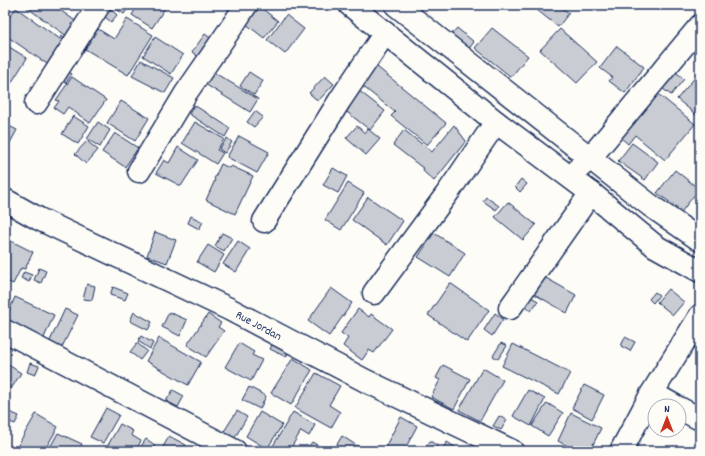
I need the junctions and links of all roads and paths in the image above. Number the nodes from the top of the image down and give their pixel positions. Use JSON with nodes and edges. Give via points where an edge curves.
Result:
{"nodes":[{"id":1,"x":99,"y":5,"type":"edge"},
{"id":2,"x":246,"y":5,"type":"edge"},
{"id":3,"x":350,"y":5,"type":"edge"},
{"id":4,"x":396,"y":5,"type":"edge"},
{"id":5,"x":700,"y":26,"type":"edge"},
{"id":6,"x":385,"y":33,"type":"junction"},
{"id":7,"x":36,"y":103,"type":"dead end"},
{"id":8,"x":496,"y":122,"type":"junction"},
{"id":9,"x":590,"y":158,"type":"junction"},
{"id":10,"x":139,"y":171,"type":"dead end"},
{"id":11,"x":571,"y":177,"type":"junction"},
{"id":12,"x":591,"y":193,"type":"junction"},
{"id":13,"x":5,"y":200,"type":"edge"},
{"id":14,"x":264,"y":221,"type":"dead end"},
{"id":15,"x":700,"y":240,"type":"edge"},
{"id":16,"x":700,"y":271,"type":"edge"},
{"id":17,"x":374,"y":292,"type":"dead end"},
{"id":18,"x":510,"y":308,"type":"dead end"},
{"id":19,"x":700,"y":316,"type":"edge"},
{"id":20,"x":5,"y":331,"type":"edge"},
{"id":21,"x":652,"y":393,"type":"junction"},
{"id":22,"x":661,"y":398,"type":"edge"},
{"id":23,"x":687,"y":412,"type":"edge"},
{"id":24,"x":700,"y":419,"type":"edge"},
{"id":25,"x":235,"y":451,"type":"edge"},
{"id":26,"x":512,"y":451,"type":"edge"},
{"id":27,"x":621,"y":451,"type":"edge"}],
"edges":[{"from":1,"to":7,"type":"street"},
{"from":2,"to":10,"type":"street","via":[[186,94]]},
{"from":3,"to":6,"type":"street"},
{"from":4,"to":9,"type":"street"},
{"from":5,"to":9,"type":"street"},
{"from":6,"to":8,"type":"street"},
{"from":6,"to":14,"type":"street"},
{"from":8,"to":11,"type":"street"},
{"from":8,"to":17,"type":"street","via":[[449,191]]},
{"from":9,"to":11,"type":"street"},
{"from":9,"to":15,"type":"street","via":[[651,206]]},
{"from":11,"to":12,"type":"street"},
{"from":12,"to":16,"type":"street","via":[[655,246]]},
{"from":12,"to":18,"type":"street"},
{"from":13,"to":26,"type":"street","name":"Rue Jordan","via":[[39,219],[229,309],[366,381]]},
{"from":19,"to":21,"type":"street"},
{"from":20,"to":25,"type":"street"},
{"from":21,"to":22,"type":"street"},
{"from":21,"to":27,"type":"street"},
{"from":23,"to":24,"type":"street"}]}
